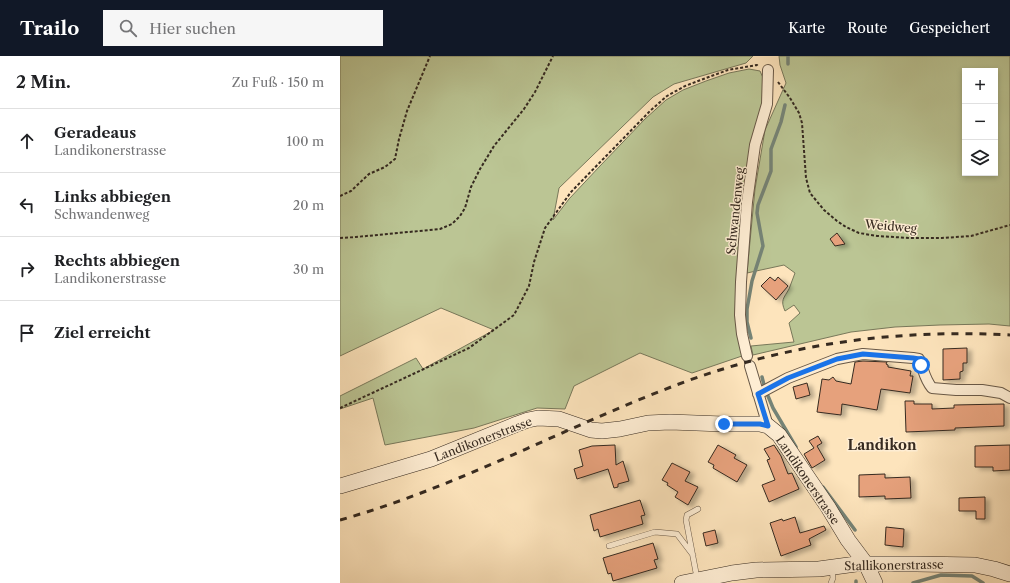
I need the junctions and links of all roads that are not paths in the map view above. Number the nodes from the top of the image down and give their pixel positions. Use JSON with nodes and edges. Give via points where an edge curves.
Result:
{"nodes":[{"id":1,"x":768,"y":70,"type":"road end"},
{"id":2,"x":758,"y":394,"type":"junction"},
{"id":3,"x":1010,"y":398,"type":"edge"},
{"id":4,"x":768,"y":426,"type":"junction"},
{"id":5,"x":340,"y":486,"type":"edge"},
{"id":6,"x":698,"y":508,"type":"dead end"},
{"id":7,"x":609,"y":546,"type":"dead end"},
{"id":8,"x":693,"y":555,"type":"junction"},
{"id":9,"x":866,"y":564,"type":"junction"},
{"id":10,"x":832,"y":568,"type":"junction"},
{"id":11,"x":1010,"y":574,"type":"edge"},
{"id":12,"x":698,"y":579,"type":"junction"},
{"id":13,"x":682,"y":583,"type":"edge"},
{"id":14,"x":830,"y":583,"type":"edge"},
{"id":15,"x":875,"y":583,"type":"edge"}],
"edges":[{"from":1,"to":2,"type":"street","name":"Schwandenweg","via":[[767,104],[755,145],[747,202],[741,282],[742,334]]},
{"from":2,"to":3,"type":"street","via":[[809,369],[837,359],[863,354],[919,359],[927,382],[932,388],[1001,392]]},
{"from":2,"to":4,"type":"street","name":"Schwandenweg"},
{"from":4,"to":5,"type":"street","name":"Landikonerstrasse","via":[[648,422],[602,431],[559,419],[538,418],[431,459]]},
{"from":4,"to":9,"type":"street","name":"Landikonerstrasse","via":[[779,435]]},
{"from":6,"to":8,"type":"lane","via":[[687,515],[686,520]]},
{"from":7,"to":8,"type":"lane","via":[[655,532],[677,534]]},
{"from":8,"to":12,"type":"lane"},
{"from":9,"to":10,"type":"street","name":"Stallikonerstrasse"},
{"from":9,"to":11,"type":"street","name":"Stallikonerstrasse","via":[[975,565]]},
{"from":9,"to":15,"type":"street","name":"Landikonerstrasse"},
{"from":10,"to":12,"type":"street","name":"Stallikonerstrasse","via":[[756,570]]},
{"from":10,"to":14,"type":"lane","via":[[833,578]]},
{"from":12,"to":13,"type":"street","name":"Stallikonerstrasse"}]}
